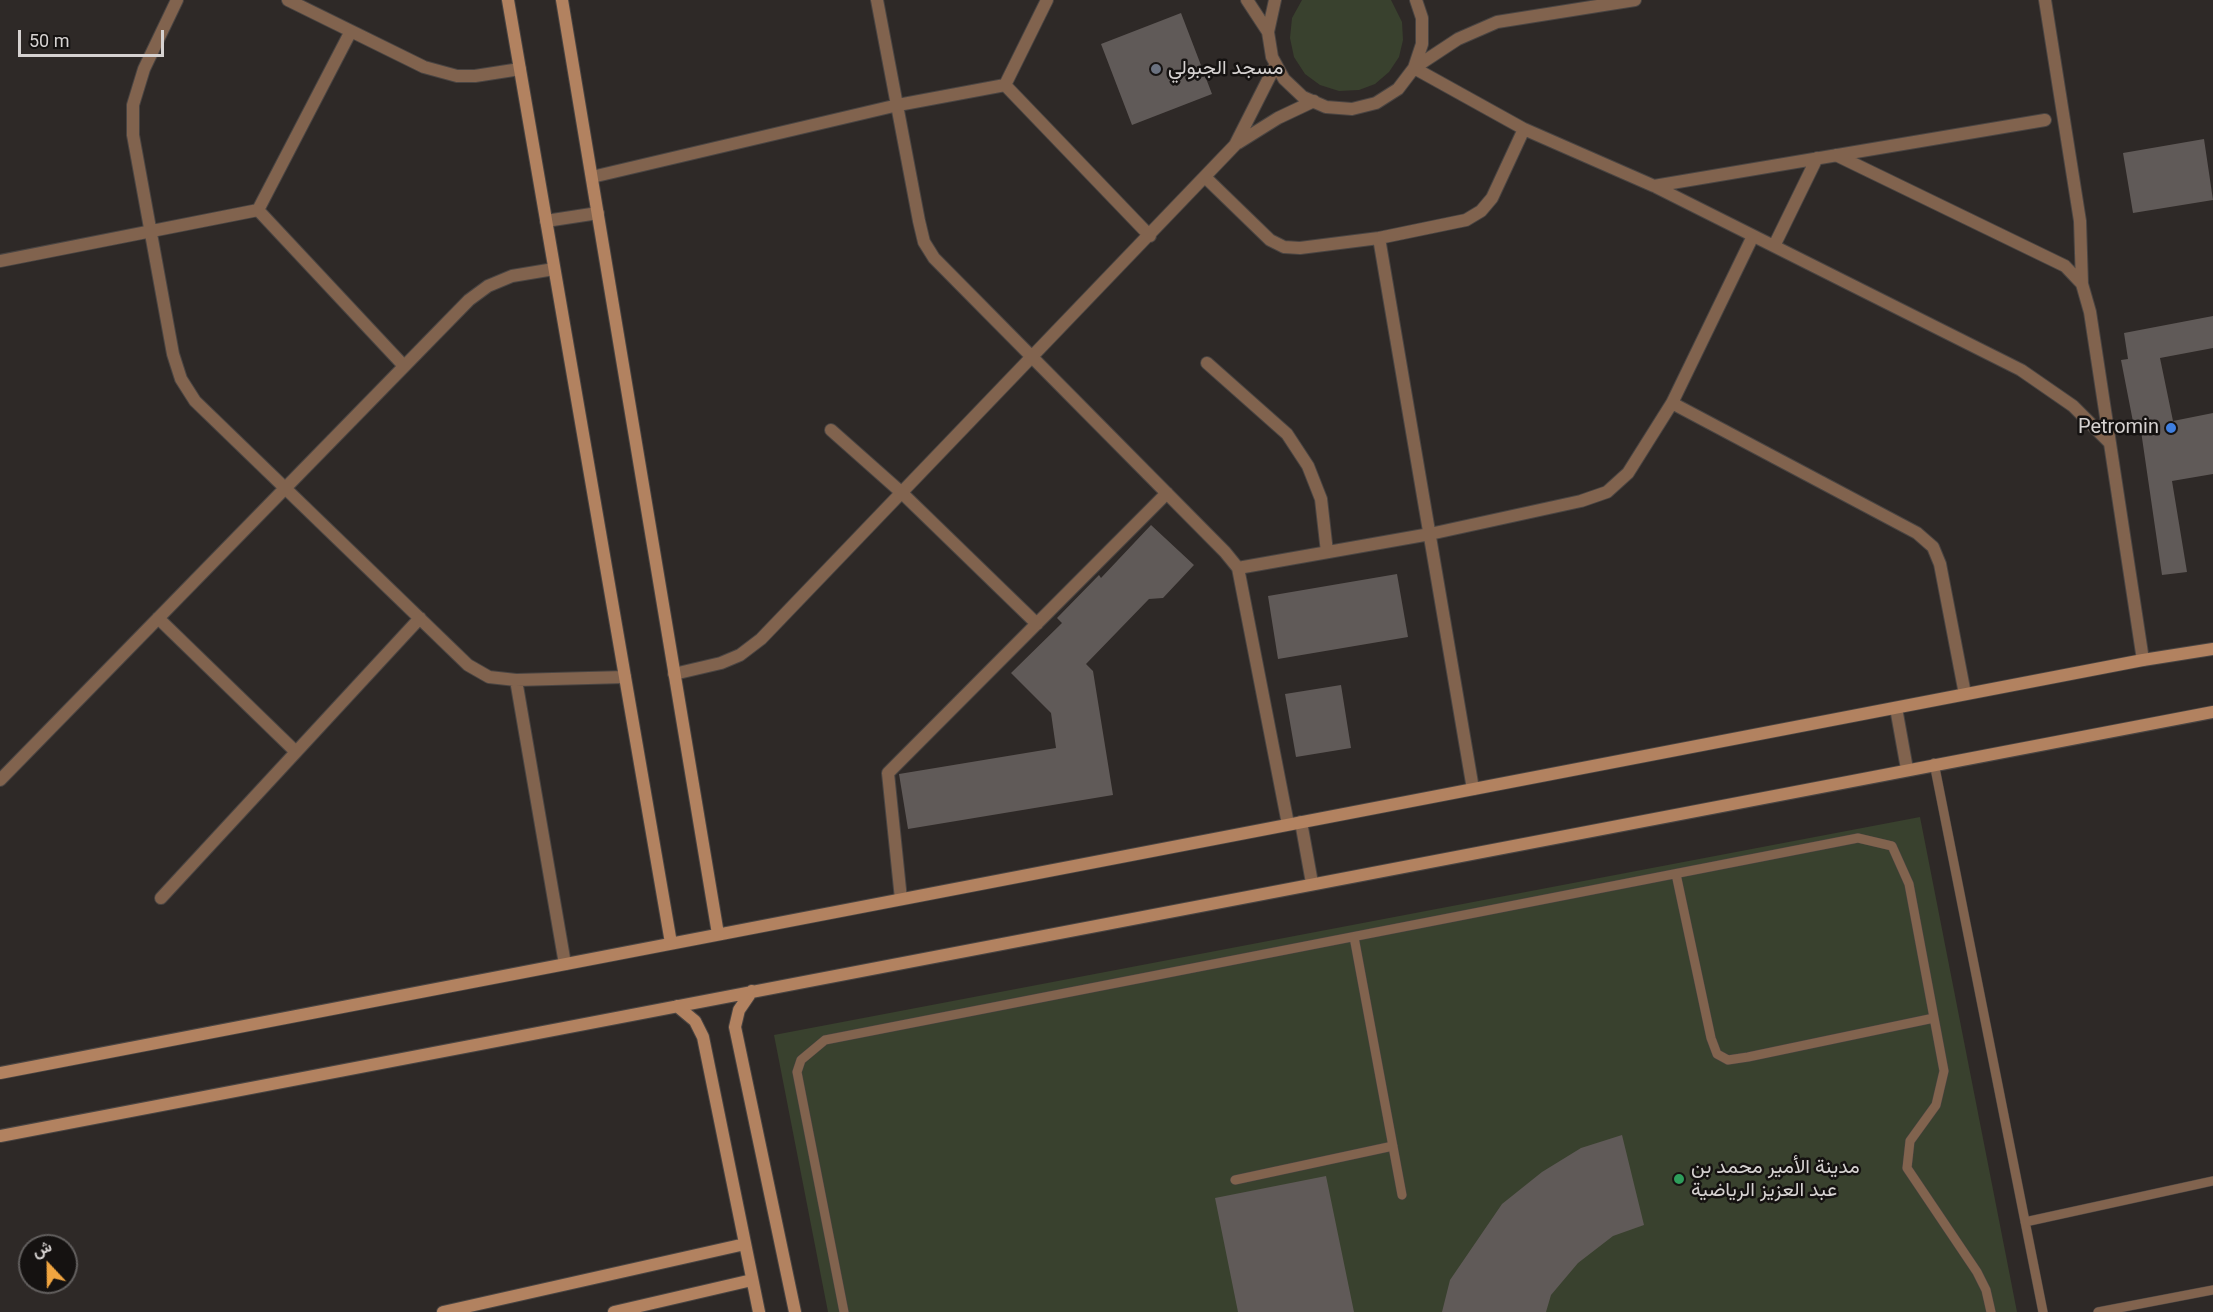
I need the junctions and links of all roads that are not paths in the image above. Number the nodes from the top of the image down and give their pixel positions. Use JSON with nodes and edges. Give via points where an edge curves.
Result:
{"nodes":[{"id":1,"x":177,"y":0,"type":"edge"},
{"id":2,"x":288,"y":0,"type":"edge"},
{"id":3,"x":508,"y":0,"type":"edge"},
{"id":4,"x":562,"y":0,"type":"edge"},
{"id":5,"x":877,"y":0,"type":"edge"},
{"id":6,"x":1047,"y":0,"type":"edge"},
{"id":7,"x":1247,"y":0,"type":"edge"},
{"id":8,"x":1275,"y":0,"type":"edge"},
{"id":9,"x":1416,"y":0,"type":"edge"},
{"id":10,"x":1635,"y":0,"type":"edge"},
{"id":11,"x":2045,"y":0,"type":"edge"},
{"id":12,"x":351,"y":31,"type":"junction"},
{"id":13,"x":1268,"y":32,"type":"junction"},
{"id":14,"x":1276,"y":64,"type":"junction"},
{"id":15,"x":1414,"y":68,"type":"junction"},
{"id":16,"x":520,"y":69,"type":"junction"},
{"id":17,"x":1005,"y":85,"type":"junction"},
{"id":18,"x":1314,"y":101,"type":"junction"},
{"id":19,"x":897,"y":105,"type":"junction"},
{"id":20,"x":2044,"y":120,"type":"dead end"},
{"id":21,"x":1524,"y":129,"type":"junction"},
{"id":22,"x":1235,"y":145,"type":"junction"},
{"id":23,"x":1836,"y":155,"type":"junction"},
{"id":24,"x":1817,"y":158,"type":"junction"},
{"id":25,"x":592,"y":177,"type":"junction"},
{"id":26,"x":1205,"y":177,"type":"junction"},
{"id":27,"x":1654,"y":186,"type":"junction"},
{"id":28,"x":258,"y":210,"type":"junction"},
{"id":29,"x":598,"y":213,"type":"junction"},
{"id":30,"x":546,"y":221,"type":"junction"},
{"id":31,"x":150,"y":231,"type":"junction"},
{"id":32,"x":1150,"y":236,"type":"junction"},
{"id":33,"x":1753,"y":236,"type":"junction"},
{"id":34,"x":1379,"y":238,"type":"junction"},
{"id":35,"x":1774,"y":246,"type":"junction"},
{"id":36,"x":0,"y":261,"type":"edge"},
{"id":37,"x":554,"y":269,"type":"junction"},
{"id":38,"x":2082,"y":284,"type":"junction"},
{"id":39,"x":1033,"y":357,"type":"junction"},
{"id":40,"x":1208,"y":363,"type":"dead end"},
{"id":41,"x":404,"y":366,"type":"junction"},
{"id":42,"x":1672,"y":403,"type":"junction"},
{"id":43,"x":831,"y":430,"type":"dead end"},
{"id":44,"x":2110,"y":443,"type":"junction"},
{"id":45,"x":285,"y":488,"type":"junction"},
{"id":46,"x":902,"y":492,"type":"junction"},
{"id":47,"x":1167,"y":493,"type":"junction"},
{"id":48,"x":1430,"y":534,"type":"junction"},
{"id":49,"x":1327,"y":552,"type":"junction"},
{"id":50,"x":1238,"y":568,"type":"junction"},
{"id":51,"x":158,"y":618,"type":"junction"},
{"id":52,"x":420,"y":618,"type":"junction"},
{"id":53,"x":1037,"y":624,"type":"junction"},
{"id":54,"x":2213,"y":649,"type":"edge"},
{"id":55,"x":2143,"y":660,"type":"junction"},
{"id":56,"x":674,"y":674,"type":"junction"},
{"id":57,"x":626,"y":677,"type":"junction"},
{"id":58,"x":516,"y":680,"type":"junction"},
{"id":59,"x":1965,"y":694,"type":"junction"},
{"id":60,"x":1896,"y":708,"type":"junction"},
{"id":61,"x":2213,"y":711,"type":"edge"},
{"id":62,"x":296,"y":752,"type":"junction"},
{"id":63,"x":1934,"y":763,"type":"junction"},
{"id":64,"x":1907,"y":769,"type":"junction"},
{"id":65,"x":0,"y":780,"type":"edge"},
{"id":66,"x":1473,"y":789,"type":"junction"},
{"id":67,"x":1301,"y":822,"type":"junction"},
{"id":68,"x":1288,"y":824,"type":"junction"},
{"id":69,"x":1676,"y":874,"type":"junction"},
{"id":70,"x":1312,"y":883,"type":"junction"},
{"id":71,"x":161,"y":898,"type":"dead end"},
{"id":72,"x":901,"y":899,"type":"junction"},
{"id":73,"x":718,"y":934,"type":"junction"},
{"id":74,"x":1354,"y":937,"type":"junction"},
{"id":75,"x":671,"y":944,"type":"junction"},
{"id":76,"x":565,"y":964,"type":"junction"},
{"id":77,"x":752,"y":991,"type":"junction"},
{"id":78,"x":677,"y":1006,"type":"junction"},
{"id":79,"x":1934,"y":1018,"type":"junction"},
{"id":80,"x":0,"y":1073,"type":"edge"},
{"id":81,"x":0,"y":1136,"type":"edge"},
{"id":82,"x":1393,"y":1146,"type":"junction"},
{"id":83,"x":1235,"y":1180,"type":"dead end"},
{"id":84,"x":2213,"y":1181,"type":"edge"},
{"id":85,"x":1402,"y":1195,"type":"dead end"},
{"id":86,"x":2025,"y":1222,"type":"junction"},
{"id":87,"x":745,"y":1244,"type":"junction"},
{"id":88,"x":752,"y":1280,"type":"junction"},
{"id":89,"x":2213,"y":1290,"type":"edge"},
{"id":90,"x":443,"y":1312,"type":"edge"},
{"id":91,"x":614,"y":1312,"type":"edge"},
{"id":92,"x":759,"y":1312,"type":"edge"},
{"id":93,"x":795,"y":1312,"type":"edge"},
{"id":94,"x":844,"y":1312,"type":"edge"},
{"id":95,"x":1991,"y":1312,"type":"edge"},
{"id":96,"x":2043,"y":1312,"type":"edge"},
{"id":97,"x":2098,"y":1312,"type":"edge"}],
"edges":[{"from":1,"to":31,"type":"street","via":[[144,69],[132,105],[132,135]]},
{"from":2,"to":12,"type":"street"},
{"from":3,"to":16,"type":"street"},
{"from":4,"to":25,"type":"street"},
{"from":5,"to":19,"type":"street"},
{"from":6,"to":17,"type":"street"},
{"from":7,"to":13,"type":"street"},
{"from":8,"to":13,"type":"street"},
{"from":9,"to":15,"type":"street","via":[[1422,18],[1422,44]]},
{"from":10,"to":15,"type":"street","via":[[1497,22],[1458,39]]},
{"from":11,"to":38,"type":"street","via":[[2080,221]]},
{"from":12,"to":16,"type":"street","via":[[424,67],[457,76]]},
{"from":12,"to":28,"type":"street"},
{"from":13,"to":14,"type":"street"},
{"from":14,"to":18,"type":"street","via":[[1284,79]]},
{"from":14,"to":22,"type":"street"},
{"from":15,"to":18,"type":"street","via":[[1398,89],[1377,103],[1352,109],[1326,107]]},
{"from":15,"to":21,"type":"street"},
{"from":16,"to":30,"type":"street"},
{"from":17,"to":19,"type":"street"},
{"from":17,"to":32,"type":"street"},
{"from":18,"to":22,"type":"street"},
{"from":19,"to":25,"type":"street"},
{"from":19,"to":39,"type":"street","via":[[924,242],[934,258]]},
{"from":20,"to":23,"type":"street"},
{"from":21,"to":27,"type":"street"},
{"from":21,"to":34,"type":"street","via":[[1492,198],[1481,211],[1466,220]]},
{"from":22,"to":26,"type":"street"},
{"from":23,"to":24,"type":"street"},
{"from":23,"to":38,"type":"street","via":[[2065,266]]},
{"from":24,"to":27,"type":"street"},
{"from":24,"to":35,"type":"street"},
{"from":25,"to":29,"type":"street"},
{"from":26,"to":32,"type":"street"},
{"from":26,"to":34,"type":"street","via":[[1270,240],[1284,247]]},
{"from":27,"to":33,"type":"street"},
{"from":28,"to":31,"type":"street"},
{"from":28,"to":41,"type":"street"},
{"from":29,"to":30,"type":"street"},
{"from":29,"to":56,"type":"street"},
{"from":30,"to":37,"type":"street"},
{"from":31,"to":36,"type":"street"},
{"from":31,"to":45,"type":"street","via":[[181,379],[195,401]]},
{"from":32,"to":39,"type":"street"},
{"from":33,"to":35,"type":"street"},
{"from":33,"to":42,"type":"street"},
{"from":34,"to":48,"type":"street"},
{"from":35,"to":44,"type":"street","via":[[2021,370],[2073,406]]},
{"from":37,"to":41,"type":"street","via":[[512,276],[488,286]]},
{"from":37,"to":57,"type":"street"},
{"from":38,"to":44,"type":"street","via":[[2090,312]]},
{"from":39,"to":46,"type":"street"},
{"from":39,"to":47,"type":"street"},
{"from":40,"to":49,"type":"street","via":[[1281,428],[1308,466],[1321,500]]},
{"from":41,"to":45,"type":"street"},
{"from":42,"to":48,"type":"street","via":[[1628,472],[1607,492]]},
{"from":42,"to":59,"type":"street","via":[[1917,532],[1933,547],[1940,564]]},
{"from":43,"to":46,"type":"street"},
{"from":44,"to":55,"type":"street"},
{"from":45,"to":51,"type":"street"},
{"from":45,"to":52,"type":"street"},
{"from":46,"to":53,"type":"street"},
{"from":46,"to":56,"type":"street","via":[[761,639],[721,663]]},
{"from":47,"to":50,"type":"street"},
{"from":47,"to":53,"type":"street"},
{"from":48,"to":49,"type":"street"},
{"from":48,"to":66,"type":"street"},
{"from":49,"to":50,"type":"street"},
{"from":50,"to":68,"type":"street"},
{"from":51,"to":62,"type":"street"},
{"from":51,"to":65,"type":"street"},
{"from":52,"to":58,"type":"street","via":[[468,665],[489,677]]},
{"from":52,"to":62,"type":"street"},
{"from":53,"to":72,"type":"street","via":[[888,773]]},
{"from":54,"to":55,"type":"street"},
{"from":55,"to":59,"type":"street"},
{"from":56,"to":73,"type":"street"},
{"from":57,"to":58,"type":"street"},
{"from":57,"to":75,"type":"street"},
{"from":58,"to":76,"type":"street"},
{"from":59,"to":60,"type":"street"},
{"from":60,"to":64,"type":"street"},
{"from":60,"to":66,"type":"street"},
{"from":61,"to":63,"type":"street"},
{"from":62,"to":71,"type":"street"},
{"from":63,"to":64,"type":"street"},
{"from":63,"to":86,"type":"lane"},
{"from":64,"to":70,"type":"street"},
{"from":66,"to":67,"type":"street"},
{"from":67,"to":68,"type":"street"},
{"from":67,"to":70,"type":"street"},
{"from":68,"to":72,"type":"street"},
{"from":69,"to":74,"type":"lane"},
{"from":69,"to":79,"type":"lane","via":[[1858,838],[1892,846],[1909,884]]},
{"from":69,"to":79,"type":"lane","via":[[1717,1054],[1728,1060],[1748,1057]]},
{"from":70,"to":77,"type":"street"},
{"from":72,"to":73,"type":"street"},
{"from":73,"to":75,"type":"street"},
{"from":74,"to":82,"type":"lane"},
{"from":74,"to":94,"type":"lane","via":[[825,1040],[810,1049],[801,1060],[798,1084]]},
{"from":75,"to":76,"type":"street"},
{"from":76,"to":80,"type":"street"},
{"from":77,"to":78,"type":"street"},
{"from":77,"to":93,"type":"street","via":[[739,1010],[735,1027]]},
{"from":78,"to":81,"type":"street"},
{"from":78,"to":87,"type":"street","via":[[695,1021],[703,1037]]},
{"from":79,"to":95,"type":"lane","via":[[1944,1071],[1941,1091],[1936,1105],[1910,1141],[1907,1168],[1977,1272]]},
{"from":82,"to":83,"type":"lane"},
{"from":82,"to":85,"type":"lane"},
{"from":84,"to":86,"type":"lane"},
{"from":86,"to":96,"type":"lane"},
{"from":87,"to":88,"type":"street"},
{"from":87,"to":90,"type":"street"},
{"from":88,"to":91,"type":"street"},
{"from":88,"to":92,"type":"street"},
{"from":89,"to":97,"type":"lane"}]}
